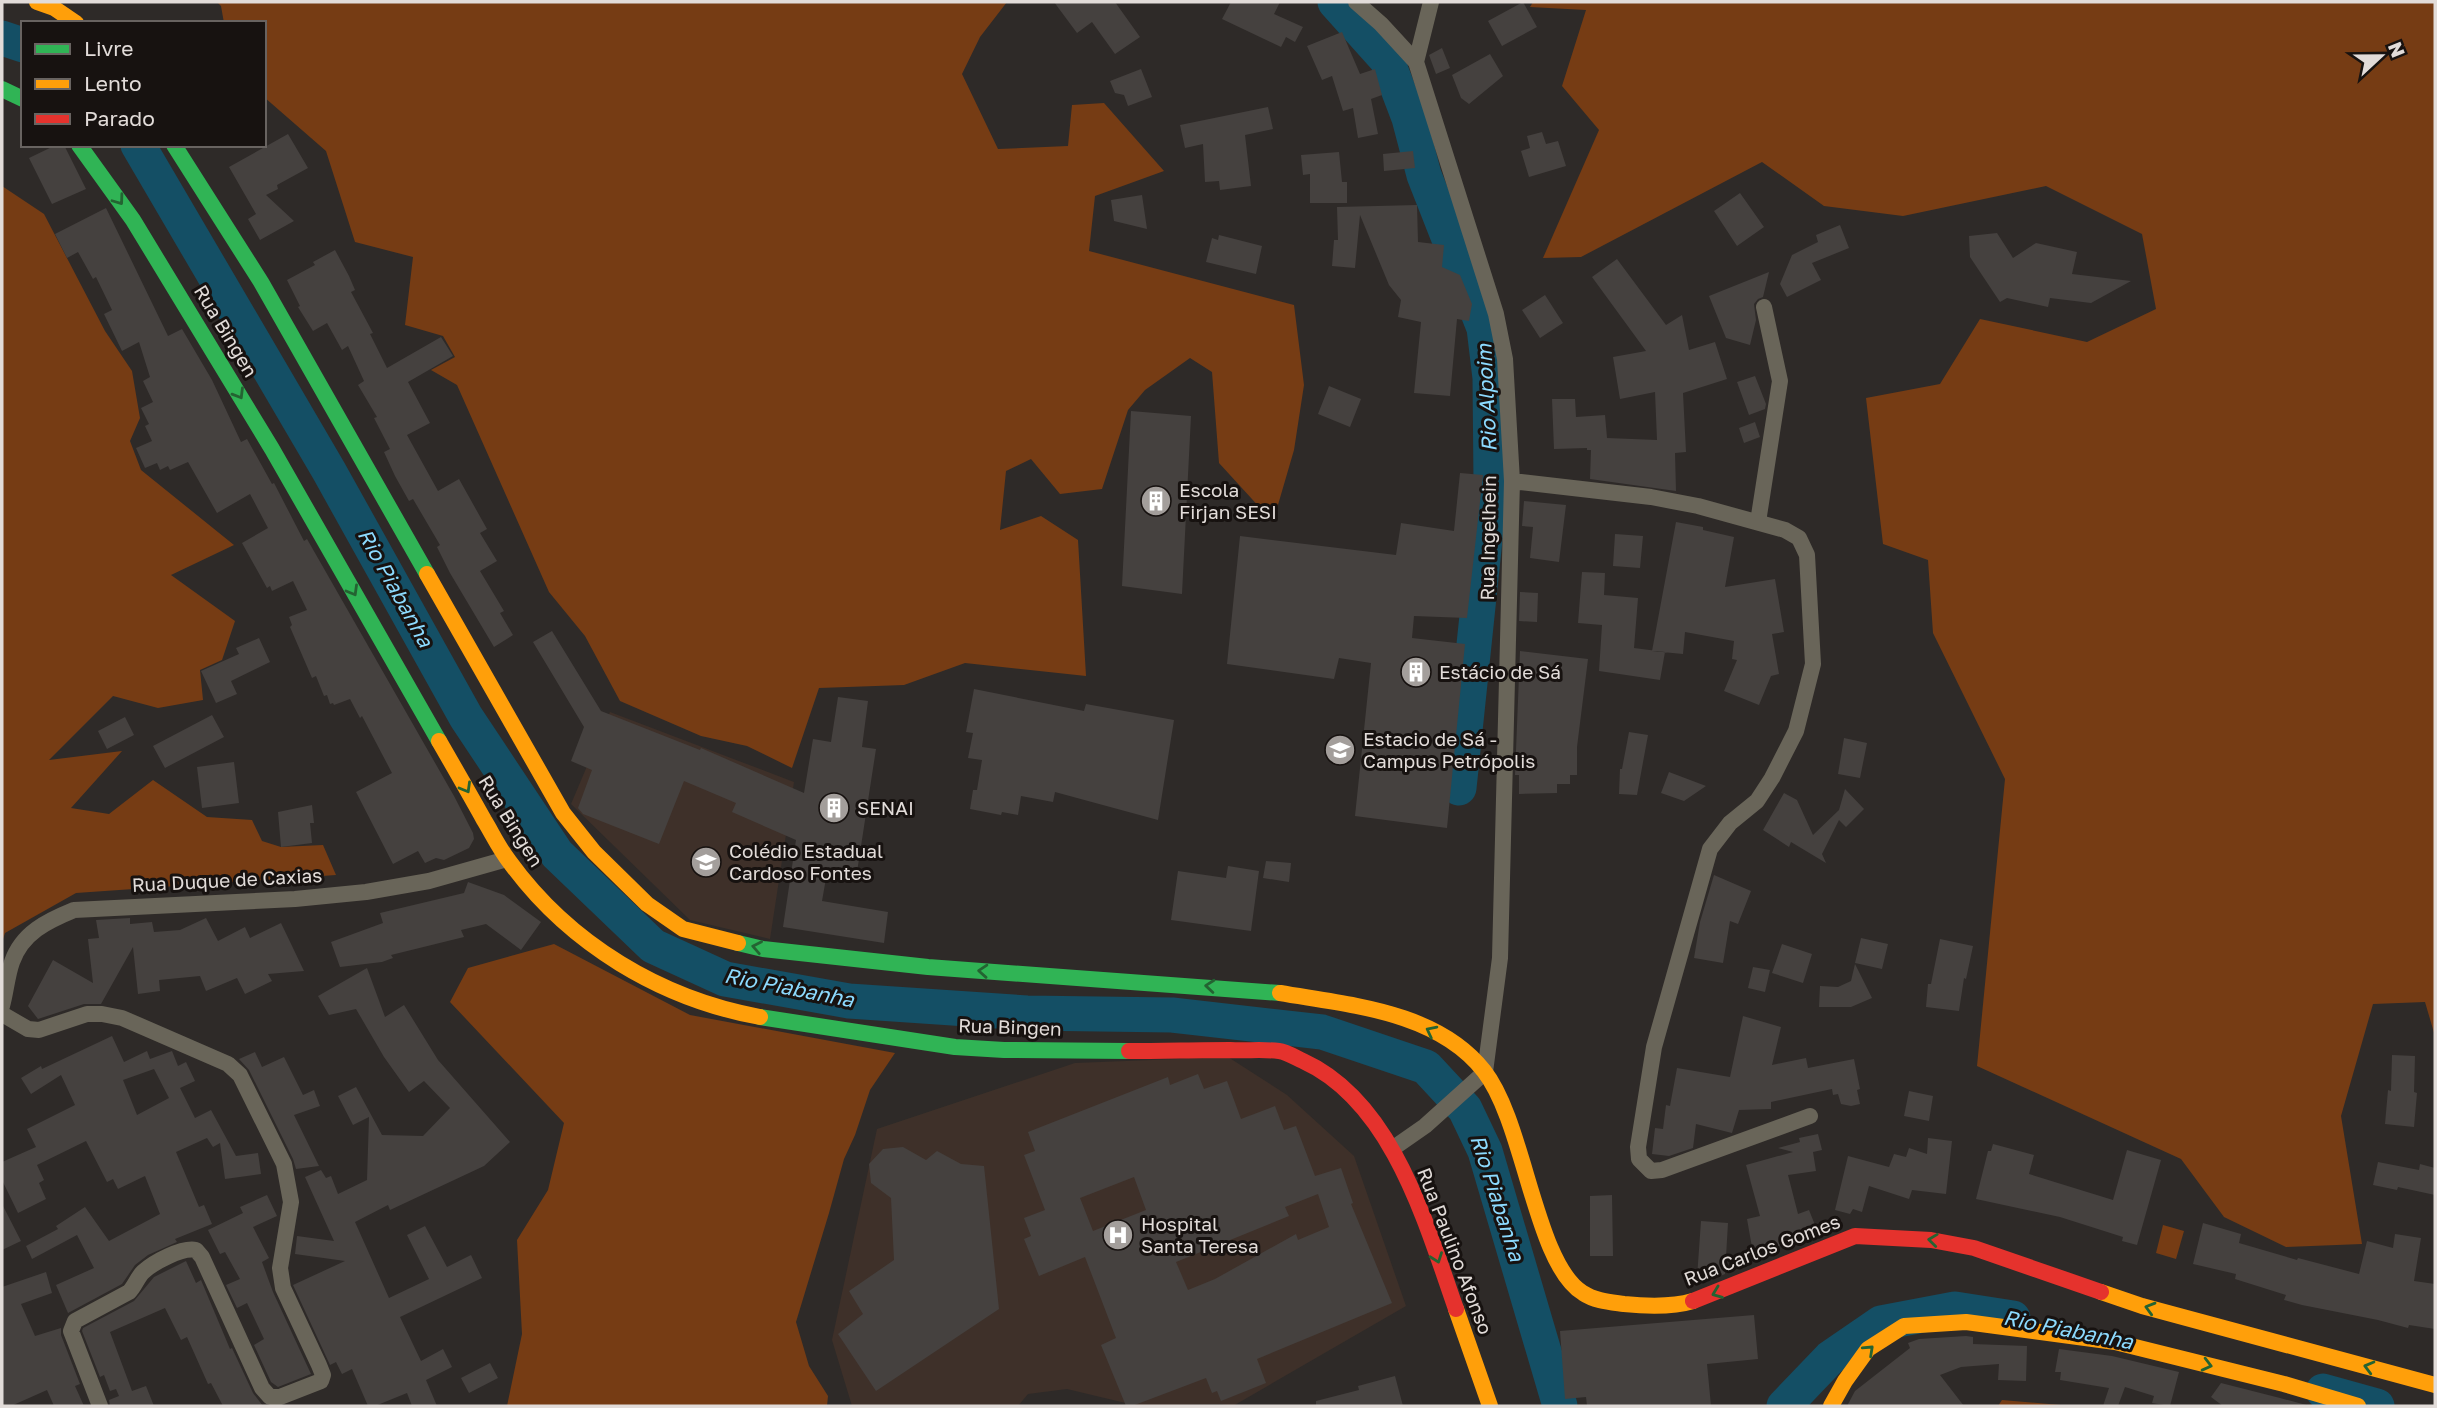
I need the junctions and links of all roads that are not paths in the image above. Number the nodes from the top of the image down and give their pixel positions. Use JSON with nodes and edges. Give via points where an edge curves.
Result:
{"nodes":[{"id":1,"x":37,"y":2,"type":"edge"},
{"id":2,"x":1356,"y":2,"type":"edge"},
{"id":3,"x":1432,"y":2,"type":"edge"},
{"id":4,"x":73,"y":21,"type":"edge"},
{"id":5,"x":1416,"y":62,"type":"junction"},
{"id":6,"x":2,"y":89,"type":"edge"},
{"id":7,"x":21,"y":98,"type":"edge"},
{"id":8,"x":80,"y":147,"type":"edge"},
{"id":9,"x":175,"y":147,"type":"edge"},
{"id":10,"x":1764,"y":307,"type":"dead end"},
{"id":11,"x":1511,"y":481,"type":"junction"},
{"id":12,"x":1758,"y":522,"type":"junction"},
{"id":13,"x":507,"y":859,"type":"junction"},
{"id":14,"x":2,"y":1006,"type":"edge"},
{"id":15,"x":2,"y":1014,"type":"edge"},
{"id":16,"x":1485,"y":1072,"type":"junction"},
{"id":17,"x":1810,"y":1115,"type":"dead end"},
{"id":18,"x":1392,"y":1149,"type":"junction"},
{"id":19,"x":2435,"y":1385,"type":"edge"},
{"id":20,"x":100,"y":1406,"type":"edge"},
{"id":21,"x":1490,"y":1406,"type":"edge"},
{"id":22,"x":1831,"y":1406,"type":"edge"},
{"id":23,"x":2358,"y":1406,"type":"edge"}],
"edges":[{"from":1,"to":4,"type":"main road"},
{"from":2,"to":5,"type":"street","name":"Rua Ingelhein"},
{"from":3,"to":5,"type":"street"},
{"from":5,"to":11,"type":"street","name":"Rua Ingelhein","via":[[1496,314],[1505,359]]},
{"from":6,"to":7,"type":"main road"},
{"from":8,"to":13,"type":"main road","name":"Rua Bingen","one_way":true,"via":[[133,220],[272,449]]},
{"from":16,"to":9,"type":"main road","one_way":true,"via":[[1456,1044],[1376,1009],[1265,991],[928,967],[763,949],[683,929],[647,904],[594,852],[564,813],[261,282]]},
{"from":10,"to":12,"type":"street","via":[[1780,380]]},
{"from":11,"to":12,"type":"street","via":[[1651,497]]},
{"from":11,"to":16,"type":"street","name":"Rua Ingelhein","via":[[1500,958]]},
{"from":12,"to":17,"type":"street","via":[[1799,538],[1807,555],[1812,664],[1796,731],[1772,778],[1757,801],[1730,822],[1710,849],[1654,1047],[1639,1159],[1651,1171],[1662,1170]]},
{"from":13,"to":14,"type":"street","name":"Rua Duque de Caxias","via":[[429,881],[366,892],[74,910],[33,930],[22,944],[12,962]]},
{"from":13,"to":18,"type":"main road","name":"Rua Bingen","via":[[561,920],[616,962],[686,997],[733,1011],[829,1028],[977,1048],[1281,1051],[1333,1078]]},
{"from":15,"to":20,"type":"street","via":[[39,1030],[87,1014],[122,1018],[228,1064],[240,1075],[284,1164],[291,1202],[280,1268],[283,1289],[319,1365],[321,1381],[270,1397],[196,1250],[188,1249],[149,1268],[129,1292],[75,1321],[71,1331]]},
{"from":16,"to":18,"type":"street"},
{"from":19,"to":16,"type":"main road","name":"Rua Carlos Gomes","one_way":true,"via":[[2142,1306],[1975,1248],[1931,1240],[1855,1236],[1687,1303],[1634,1305],[1598,1300],[1567,1279],[1553,1255],[1509,1118]]},
{"from":18,"to":21,"type":"main road","name":"Rua Paulino Afonso","one_way":true,"via":[[1415,1197]]},
{"from":22,"to":23,"type":"main road","one_way":true,"via":[[1868,1349],[1904,1326],[1966,1322],[2115,1342]]}]}
